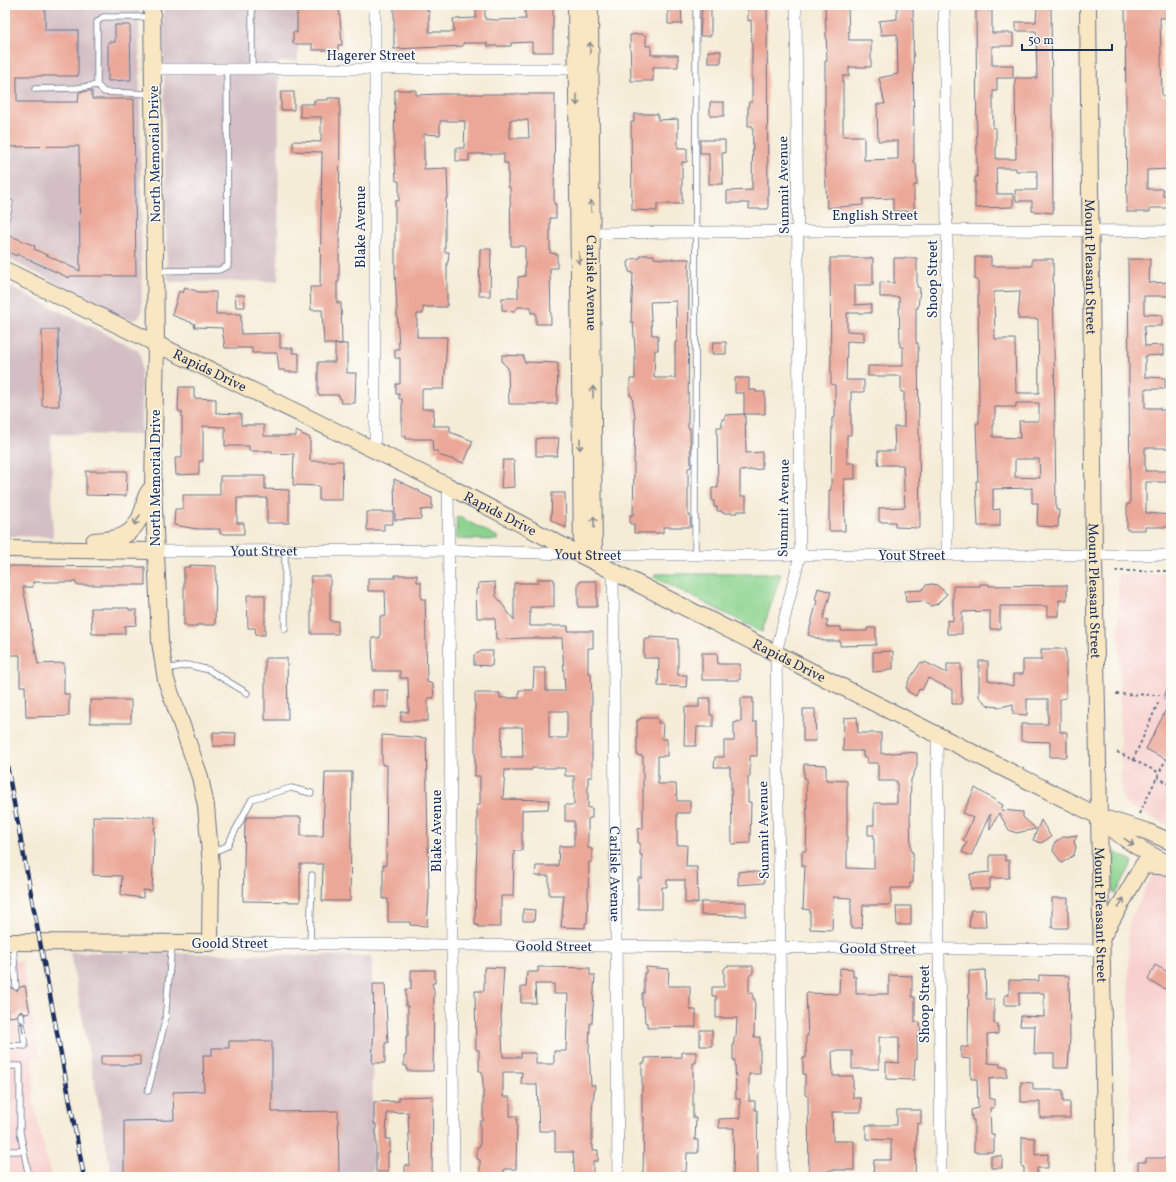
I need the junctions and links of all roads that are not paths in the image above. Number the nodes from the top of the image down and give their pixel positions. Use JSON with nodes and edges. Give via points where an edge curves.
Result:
{"nodes":[{"id":1,"x":252,"y":5,"type":"edge"},
{"id":2,"x":374,"y":5,"type":"edge"},
{"id":3,"x":576,"y":5,"type":"edge"},
{"id":4,"x":590,"y":5,"type":"edge"},
{"id":5,"x":696,"y":5,"type":"edge"},
{"id":6,"x":796,"y":5,"type":"edge"},
{"id":7,"x":944,"y":5,"type":"edge"},
{"id":8,"x":1088,"y":5,"type":"edge"},
{"id":9,"x":152,"y":11,"type":"edge"},
{"id":10,"x":153,"y":69,"type":"junction"},
{"id":11,"x":227,"y":69,"type":"junction"},
{"id":12,"x":252,"y":69,"type":"junction"},
{"id":13,"x":583,"y":69,"type":"junction"},
{"id":14,"x":375,"y":70,"type":"junction"},
{"id":15,"x":97,"y":85,"type":"junction"},
{"id":16,"x":35,"y":89,"type":"dead end"},
{"id":17,"x":153,"y":94,"type":"junction"},
{"id":18,"x":10,"y":203,"type":"dead end"},
{"id":19,"x":5,"y":223,"type":"edge"},
{"id":20,"x":947,"y":230,"type":"junction"},
{"id":21,"x":1090,"y":230,"type":"junction"},
{"id":22,"x":798,"y":231,"type":"junction"},
{"id":23,"x":1171,"y":231,"type":"edge"},
{"id":24,"x":695,"y":232,"type":"junction"},
{"id":25,"x":585,"y":233,"type":"junction"},
{"id":26,"x":5,"y":270,"type":"edge"},
{"id":27,"x":155,"y":271,"type":"junction"},
{"id":28,"x":156,"y":344,"type":"junction"},
{"id":29,"x":375,"y":450,"type":"junction"},
{"id":30,"x":153,"y":486,"type":"junction"},
{"id":31,"x":448,"y":486,"type":"junction"},
{"id":32,"x":5,"y":549,"type":"edge"},
{"id":33,"x":79,"y":549,"type":"junction"},
{"id":34,"x":285,"y":550,"type":"junction"},
{"id":35,"x":449,"y":550,"type":"junction"},
{"id":36,"x":155,"y":551,"type":"junction"},
{"id":37,"x":695,"y":554,"type":"junction"},
{"id":38,"x":947,"y":554,"type":"junction"},
{"id":39,"x":800,"y":555,"type":"junction"},
{"id":40,"x":1094,"y":555,"type":"junction"},
{"id":41,"x":1171,"y":555,"type":"edge"},
{"id":42,"x":590,"y":557,"type":"junction"},
{"id":43,"x":613,"y":570,"type":"junction"},
{"id":44,"x":285,"y":629,"type":"dead end"},
{"id":45,"x":776,"y":653,"type":"junction"},
{"id":46,"x":164,"y":669,"type":"junction"},
{"id":47,"x":1171,"y":688,"type":"edge"},
{"id":48,"x":247,"y":692,"type":"dead end"},
{"id":49,"x":1167,"y":697,"type":"dead end"},
{"id":50,"x":937,"y":735,"type":"junction"},
{"id":51,"x":311,"y":793,"type":"dead end"},
{"id":52,"x":1100,"y":817,"type":"junction"},
{"id":53,"x":1171,"y":842,"type":"edge"},
{"id":54,"x":210,"y":853,"type":"junction"},
{"id":55,"x":1171,"y":866,"type":"edge"},
{"id":56,"x":312,"y":875,"type":"dead end"},
{"id":57,"x":9,"y":942,"type":"edge"},
{"id":58,"x":172,"y":943,"type":"junction"},
{"id":59,"x":210,"y":943,"type":"junction"},
{"id":60,"x":310,"y":944,"type":"junction"},
{"id":61,"x":1102,"y":944,"type":"junction"},
{"id":62,"x":452,"y":945,"type":"junction"},
{"id":63,"x":616,"y":946,"type":"junction"},
{"id":64,"x":780,"y":948,"type":"junction"},
{"id":65,"x":939,"y":949,"type":"junction"},
{"id":66,"x":16,"y":987,"type":"dead end"},
{"id":67,"x":21,"y":1015,"type":"dead end"},
{"id":68,"x":5,"y":1045,"type":"edge"},
{"id":69,"x":5,"y":1066,"type":"edge"},
{"id":70,"x":148,"y":1091,"type":"dead end"},
{"id":71,"x":5,"y":1151,"type":"edge"},
{"id":72,"x":24,"y":1151,"type":"junction"},
{"id":73,"x":29,"y":1177,"type":"edge"},
{"id":74,"x":454,"y":1177,"type":"edge"},
{"id":75,"x":618,"y":1177,"type":"edge"},
{"id":76,"x":783,"y":1177,"type":"edge"},
{"id":77,"x":941,"y":1177,"type":"edge"},
{"id":78,"x":1106,"y":1177,"type":"edge"}],
"edges":[{"from":1,"to":12,"type":"lane"},
{"from":2,"to":14,"type":"street","name":"Blake Avenue"},
{"from":3,"to":13,"type":"street","name":"Carlisle Avenue"},
{"from":13,"to":4,"type":"street","name":"Carlisle Avenue","one_way":true},
{"from":5,"to":24,"type":"lane"},
{"from":6,"to":22,"type":"street","name":"Summit Avenue"},
{"from":7,"to":20,"type":"street","name":"Shoop Street"},
{"from":8,"to":21,"type":"street","name":"Mount Pleasant Street"},
{"from":9,"to":10,"type":"street","name":"North Memorial Drive"},
{"from":9,"to":15,"type":"lane","via":[[103,17],[97,22]]},
{"from":10,"to":11,"type":"street","name":"Hagerer Street"},
{"from":10,"to":17,"type":"street","name":"North Memorial Drive"},
{"from":11,"to":12,"type":"street","name":"Hagerer Street"},
{"from":11,"to":27,"type":"lane","via":[[228,266],[219,270]]},
{"from":12,"to":14,"type":"street","name":"Hagerer Street"},
{"from":13,"to":14,"type":"street","name":"Hagerer Street"},
{"from":13,"to":25,"type":"street","name":"Carlisle Avenue"},
{"from":14,"to":29,"type":"street","name":"Blake Avenue"},
{"from":15,"to":16,"type":"lane"},
{"from":15,"to":17,"type":"lane","via":[[104,92]]},
{"from":17,"to":27,"type":"street","name":"North Memorial Drive"},
{"from":18,"to":19,"type":"lane"},
{"from":20,"to":21,"type":"street","name":"English Street"},
{"from":20,"to":22,"type":"street","name":"English Street"},
{"from":20,"to":38,"type":"street","name":"Shoop Street"},
{"from":21,"to":23,"type":"street","name":"English Street"},
{"from":21,"to":40,"type":"street","name":"Mount Pleasant Street"},
{"from":22,"to":24,"type":"street","name":"English Street"},
{"from":22,"to":39,"type":"street","name":"Summit Avenue"},
{"from":24,"to":25,"type":"street","name":"English Street"},
{"from":24,"to":37,"type":"lane"},
{"from":25,"to":42,"type":"street","name":"Carlisle Avenue"},
{"from":26,"to":28,"type":"street","name":"Rapids Drive"},
{"from":27,"to":28,"type":"street","name":"North Memorial Drive"},
{"from":28,"to":29,"type":"street","name":"Rapids Drive"},
{"from":28,"to":30,"type":"street","name":"North Memorial Drive"},
{"from":29,"to":31,"type":"street","name":"Rapids Drive"},
{"from":30,"to":33,"type":"street","one_way":true,"via":[[144,497],[143,509],[138,520],[125,536],[94,541]]},
{"from":30,"to":36,"type":"street","name":"North Memorial Drive"},
{"from":31,"to":35,"type":"street","name":"Blake Avenue"},
{"from":31,"to":42,"type":"street","name":"Rapids Drive"},
{"from":32,"to":33,"type":"street","name":"Yout Street"},
{"from":33,"to":36,"type":"street","name":"Yout Street"},
{"from":34,"to":35,"type":"street","name":"Yout Street"},
{"from":34,"to":36,"type":"street","name":"Yout Street"},
{"from":34,"to":44,"type":"lane"},
{"from":35,"to":42,"type":"street","name":"Yout Street"},
{"from":35,"to":62,"type":"street","name":"Blake Avenue"},
{"from":36,"to":46,"type":"street","name":"North Memorial Drive"},
{"from":37,"to":39,"type":"street","name":"Yout Street"},
{"from":37,"to":42,"type":"street","name":"Yout Street"},
{"from":38,"to":39,"type":"street","name":"Yout Street"},
{"from":38,"to":40,"type":"street","name":"Yout Street"},
{"from":39,"to":45,"type":"street","name":"Summit Avenue"},
{"from":40,"to":41,"type":"street","name":"Yout Street"},
{"from":40,"to":52,"type":"street","name":"Mount Pleasant Street"},
{"from":42,"to":43,"type":"street","name":"Rapids Drive"},
{"from":43,"to":45,"type":"street","name":"Rapids Drive"},
{"from":43,"to":63,"type":"street","name":"Carlisle Avenue"},
{"from":45,"to":50,"type":"street","name":"Rapids Drive"},
{"from":45,"to":64,"type":"street","name":"Summit Avenue"},
{"from":46,"to":48,"type":"lane","via":[[188,665],[209,670]]},
{"from":46,"to":54,"type":"street","name":"North Memorial Drive","via":[[171,699],[200,777],[206,806]]},
{"from":47,"to":49,"type":"lane"},
{"from":50,"to":52,"type":"street","name":"Rapids Drive"},
{"from":50,"to":65,"type":"street","name":"Shoop Street"},
{"from":51,"to":54,"type":"lane","via":[[291,788],[252,799],[227,846]]},
{"from":52,"to":53,"type":"street","name":"Rapids Drive","via":[[1146,831]]},
{"from":52,"to":55,"type":"street","name":"Rapids Drive","one_way":true,"via":[[1137,848]]},
{"from":52,"to":61,"type":"street","name":"Mount Pleasant Street"},
{"from":54,"to":59,"type":"street","name":"North Memorial Drive"},
{"from":61,"to":55,"type":"street","one_way":true,"via":[[1143,865]]},
{"from":56,"to":60,"type":"lane"},
{"from":57,"to":58,"type":"street","name":"Goold Street"},
{"from":57,"to":66,"type":"lane"},
{"from":58,"to":59,"type":"street","name":"Goold Street"},
{"from":58,"to":70,"type":"lane","via":[[165,1021]]},
{"from":59,"to":60,"type":"street","name":"Goold Street"},
{"from":60,"to":62,"type":"street","name":"Goold Street"},
{"from":61,"to":65,"type":"street","name":"Goold Street"},
{"from":61,"to":78,"type":"street","name":"Mount Pleasant Street"},
{"from":62,"to":63,"type":"street","name":"Goold Street"},
{"from":62,"to":74,"type":"street","name":"Blake Avenue"},
{"from":63,"to":64,"type":"street","name":"Goold Street"},
{"from":63,"to":75,"type":"street","name":"Carlisle Avenue"},
{"from":64,"to":65,"type":"street","name":"Goold Street"},
{"from":64,"to":76,"type":"street","name":"Summit Avenue"},
{"from":65,"to":77,"type":"street","name":"Shoop Street"},
{"from":68,"to":67,"type":"lane","one_way":true,"via":[[25,1046]]},
{"from":69,"to":72,"type":"lane","via":[[20,1066],[20,1132]]},
{"from":71,"to":72,"type":"lane"},
{"from":72,"to":73,"type":"lane"}]}
